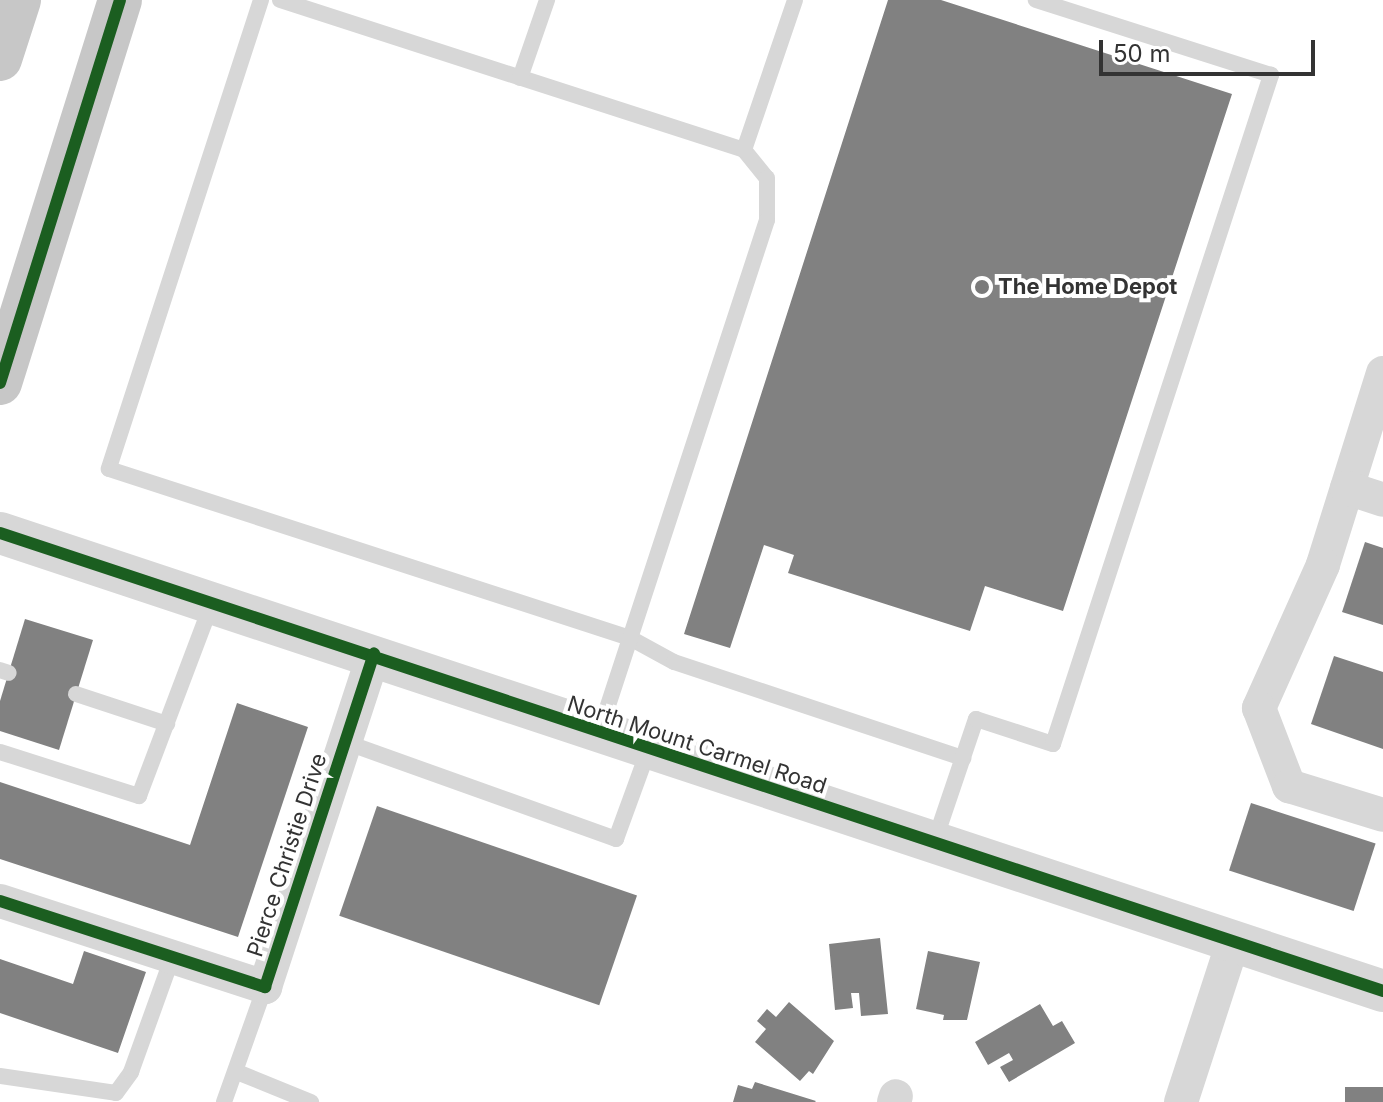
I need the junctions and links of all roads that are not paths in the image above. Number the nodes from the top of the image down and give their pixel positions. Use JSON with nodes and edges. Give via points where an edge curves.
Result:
{"nodes":[{"id":1,"x":19,"y":0,"type":"edge"},
{"id":2,"x":120,"y":0,"type":"edge"},
{"id":3,"x":261,"y":0,"type":"edge"},
{"id":4,"x":280,"y":0,"type":"edge"},
{"id":5,"x":547,"y":0,"type":"edge"},
{"id":6,"x":795,"y":0,"type":"edge"},
{"id":7,"x":1036,"y":0,"type":"edge"},
{"id":8,"x":0,"y":59,"type":"edge"},
{"id":9,"x":520,"y":78,"type":"junction"},
{"id":10,"x":744,"y":150,"type":"junction"},
{"id":11,"x":1383,"y":373,"type":"edge"},
{"id":12,"x":0,"y":383,"type":"edge"},
{"id":13,"x":1347,"y":488,"type":"junction"},
{"id":14,"x":1383,"y":500,"type":"edge"},
{"id":15,"x":0,"y":533,"type":"edge"},
{"id":16,"x":212,"y":601,"type":"junction"},
{"id":17,"x":630,"y":638,"type":"junction"},
{"id":18,"x":374,"y":653,"type":"junction"},
{"id":19,"x":76,"y":694,"type":"dead end"},
{"id":20,"x":167,"y":724,"type":"junction"},
{"id":21,"x":599,"y":735,"type":"junction"},
{"id":22,"x":345,"y":742,"type":"junction"},
{"id":23,"x":648,"y":751,"type":"junction"},
{"id":24,"x":0,"y":752,"type":"edge"},
{"id":25,"x":963,"y":758,"type":"junction"},
{"id":26,"x":1383,"y":815,"type":"edge"},
{"id":27,"x":933,"y":844,"type":"junction"},
{"id":28,"x":0,"y":901,"type":"edge"},
{"id":29,"x":1233,"y":942,"type":"junction"},
{"id":30,"x":172,"y":958,"type":"junction"},
{"id":31,"x":265,"y":987,"type":"junction"},
{"id":32,"x":1383,"y":991,"type":"edge"},
{"id":33,"x":237,"y":1072,"type":"junction"},
{"id":34,"x":0,"y":1076,"type":"edge"},
{"id":35,"x":54,"y":1094,"type":"edge"},
{"id":36,"x":224,"y":1102,"type":"edge"},
{"id":37,"x":311,"y":1102,"type":"edge"},
{"id":38,"x":1181,"y":1102,"type":"edge"}],
"edges":[{"from":1,"to":8,"type":"highway"},
{"from":2,"to":12,"type":"highway"},
{"from":3,"to":17,"type":"lane","via":[[109,469]]},
{"from":4,"to":9,"type":"lane"},
{"from":5,"to":9,"type":"lane"},
{"from":6,"to":10,"type":"lane"},
{"from":7,"to":25,"type":"lane","via":[[1271,75],[1053,744],[976,719]]},
{"from":9,"to":10,"type":"lane"},
{"from":10,"to":17,"type":"lane","via":[[767,178],[767,220]]},
{"from":11,"to":13,"type":"street"},
{"from":13,"to":14,"type":"street"},
{"from":13,"to":26,"type":"street","via":[[1323,565],[1259,708],[1289,786]]},
{"from":15,"to":16,"type":"street","name":"North Mount Carmel Road"},
{"from":16,"to":18,"type":"street","name":"North Mount Carmel Road"},
{"from":16,"to":20,"type":"lane"},
{"from":17,"to":21,"type":"lane"},
{"from":17,"to":25,"type":"lane","via":[[674,662]]},
{"from":18,"to":21,"type":"street","name":"North Mount Carmel Road"},
{"from":18,"to":22,"type":"street","name":"Pierce Christie Drive"},
{"from":19,"to":20,"type":"lane"},
{"from":20,"to":24,"type":"lane","via":[[139,796]]},
{"from":21,"to":23,"type":"street","name":"North Mount Carmel Road"},
{"from":22,"to":23,"type":"lane","via":[[616,839]]},
{"from":22,"to":31,"type":"street","name":"Pierce Christie Drive"},
{"from":23,"to":27,"type":"street","name":"North Mount Carmel Road"},
{"from":25,"to":27,"type":"lane"},
{"from":27,"to":29,"type":"street","name":"North Mount Carmel Road"},
{"from":28,"to":30,"type":"street","name":"Pierce Christie Drive"},
{"from":29,"to":32,"type":"street","name":"North Mount Carmel Road"},
{"from":29,"to":38,"type":"street"},
{"from":30,"to":31,"type":"street","name":"Pierce Christie Drive"},
{"from":30,"to":35,"type":"lane","via":[[131,1072],[116,1093]]},
{"from":31,"to":33,"type":"lane"},
{"from":33,"to":36,"type":"lane"},
{"from":33,"to":37,"type":"lane"},
{"from":34,"to":35,"type":"lane"}]}
